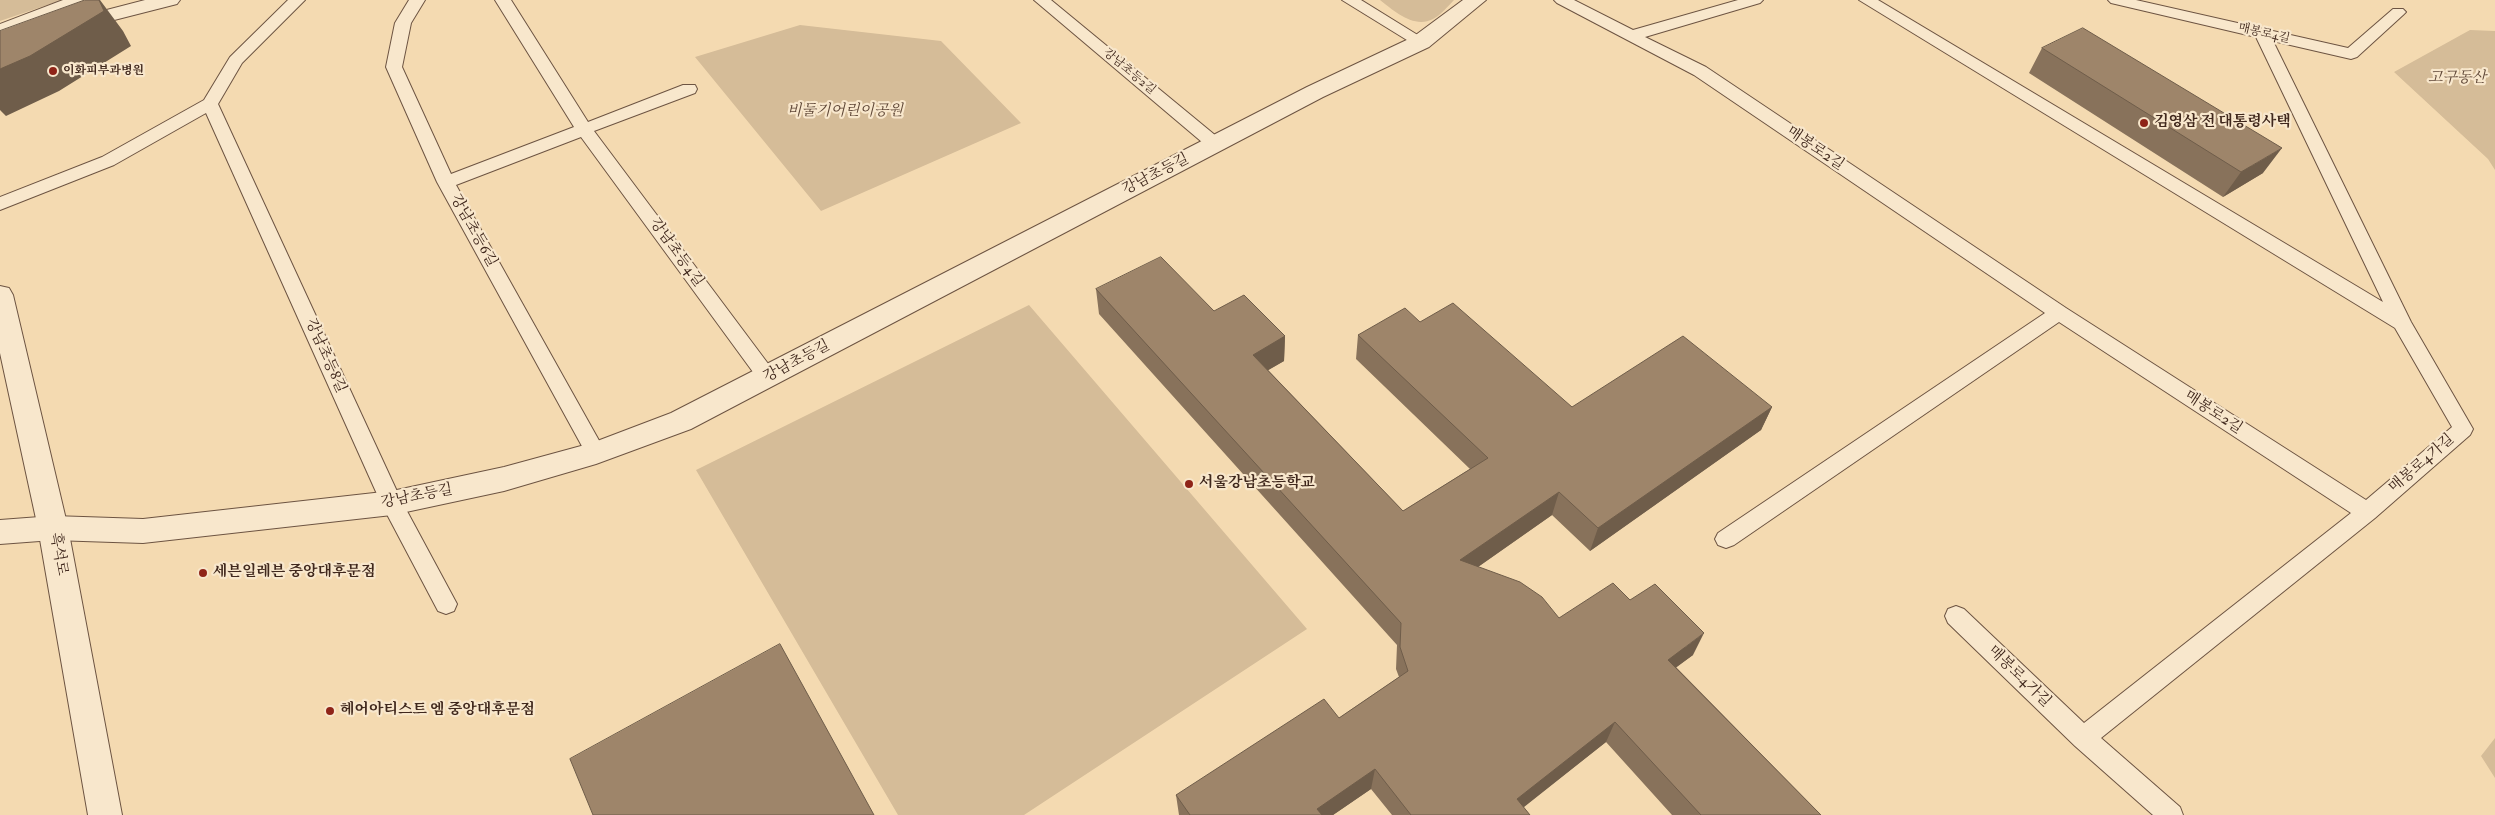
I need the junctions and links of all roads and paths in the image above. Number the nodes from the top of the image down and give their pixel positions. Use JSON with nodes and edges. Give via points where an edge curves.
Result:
{"nodes":[{"id":1,"x":86,"y":0,"type":"edge"},
{"id":2,"x":170,"y":0,"type":"edge"},
{"id":3,"x":297,"y":0,"type":"edge"},
{"id":4,"x":417,"y":0,"type":"edge"},
{"id":5,"x":502,"y":0,"type":"edge"},
{"id":6,"x":1042,"y":0,"type":"edge"},
{"id":7,"x":1350,"y":0,"type":"edge"},
{"id":8,"x":1476,"y":0,"type":"edge"},
{"id":9,"x":1562,"y":0,"type":"edge"},
{"id":10,"x":1755,"y":0,"type":"edge"},
{"id":11,"x":1867,"y":0,"type":"edge"},
{"id":12,"x":2116,"y":0,"type":"edge"},
{"id":13,"x":2398,"y":12,"type":"dead end"},
{"id":14,"x":2262,"y":34,"type":"junction"},
{"id":15,"x":1630,"y":36,"type":"junction"},
{"id":16,"x":2,"y":38,"type":"edge"},
{"id":17,"x":1422,"y":42,"type":"junction"},
{"id":18,"x":689,"y":89,"type":"dead end"},
{"id":19,"x":210,"y":104,"type":"junction"},
{"id":20,"x":584,"y":129,"type":"junction"},
{"id":21,"x":1216,"y":144,"type":"junction"},
{"id":22,"x":446,"y":182,"type":"junction"},
{"id":23,"x":0,"y":204,"type":"edge"},
{"id":24,"x":0,"y":295,"type":"edge"},
{"id":25,"x":2059,"y":314,"type":"junction"},
{"id":26,"x":2402,"y":323,"type":"junction"},
{"id":27,"x":5,"y":345,"type":"edge"},
{"id":28,"x":768,"y":378,"type":"junction"},
{"id":29,"x":596,"y":453,"type":"junction"},
{"id":30,"x":392,"y":503,"type":"junction"},
{"id":31,"x":2367,"y":512,"type":"junction"},
{"id":32,"x":53,"y":528,"type":"junction"},
{"id":33,"x":0,"y":532,"type":"edge"},
{"id":34,"x":1726,"y":539,"type":"dead end"},
{"id":35,"x":446,"y":604,"type":"dead end"},
{"id":36,"x":1956,"y":616,"type":"dead end"},
{"id":37,"x":2083,"y":738,"type":"junction"},
{"id":38,"x":105,"y":815,"type":"edge"},
{"id":39,"x":2171,"y":815,"type":"edge"}],
"edges":[{"from":1,"to":16,"type":"street","via":[[61,7]]},
{"from":2,"to":16,"type":"street"},
{"from":3,"to":19,"type":"lane","via":[[236,60]]},
{"from":4,"to":22,"type":"lane","name":"강남초등6길","via":[[403,22],[394,67]]},
{"from":5,"to":20,"type":"lane","name":"강남초등4길"},
{"from":6,"to":21,"type":"lane","name":"강남초등2길"},
{"from":7,"to":17,"type":"lane"},
{"from":8,"to":17,"type":"street","name":"강남초등길"},
{"from":9,"to":15,"type":"lane","name":"매봉로2길"},
{"from":10,"to":15,"type":"lane"},
{"from":11,"to":26,"type":"lane"},
{"from":12,"to":14,"type":"lane","name":"매봉로4길"},
{"from":13,"to":14,"type":"lane","name":"매봉로4길","via":[[2352,54]]},
{"from":14,"to":26,"type":"lane","name":"매봉로4가길"},
{"from":15,"to":25,"type":"lane","name":"매봉로2길","via":[[1700,71]]},
{"from":17,"to":21,"type":"street","name":"강남초등길","via":[[1315,92]]},
{"from":18,"to":20,"type":"lane"},
{"from":19,"to":23,"type":"lane","via":[[108,161]]},
{"from":19,"to":30,"type":"lane","name":"강남초등8길"},
{"from":20,"to":22,"type":"lane"},
{"from":20,"to":28,"type":"lane","name":"강남초등4길"},
{"from":21,"to":28,"type":"street","name":"강남초등길"},
{"from":22,"to":29,"type":"lane","name":"강남초등6길"},
{"from":24,"to":27,"type":"street","name":"흑석로"},
{"from":25,"to":31,"type":"lane","name":"매봉로2길"},
{"from":25,"to":34,"type":"lane"},
{"from":26,"to":31,"type":"lane","name":"매봉로4가길","via":[[2463,429]]},
{"from":27,"to":32,"type":"street","name":"흑석로"},
{"from":28,"to":29,"type":"street","name":"강남초등길","via":[[681,422]]},
{"from":29,"to":30,"type":"street","name":"강남초등길","via":[[504,479]]},
{"from":30,"to":32,"type":"street","name":"강남초등길","via":[[143,531]]},
{"from":30,"to":35,"type":"lane","name":"강남초등8길"},
{"from":31,"to":37,"type":"lane","name":"매봉로4가길"},
{"from":32,"to":33,"type":"street","name":"강남초등길"},
{"from":32,"to":38,"type":"street","name":"흑석로"},
{"from":36,"to":37,"type":"lane","name":"매봉로4가길"},
{"from":37,"to":39,"type":"lane","name":"매봉로4가길"}]}
